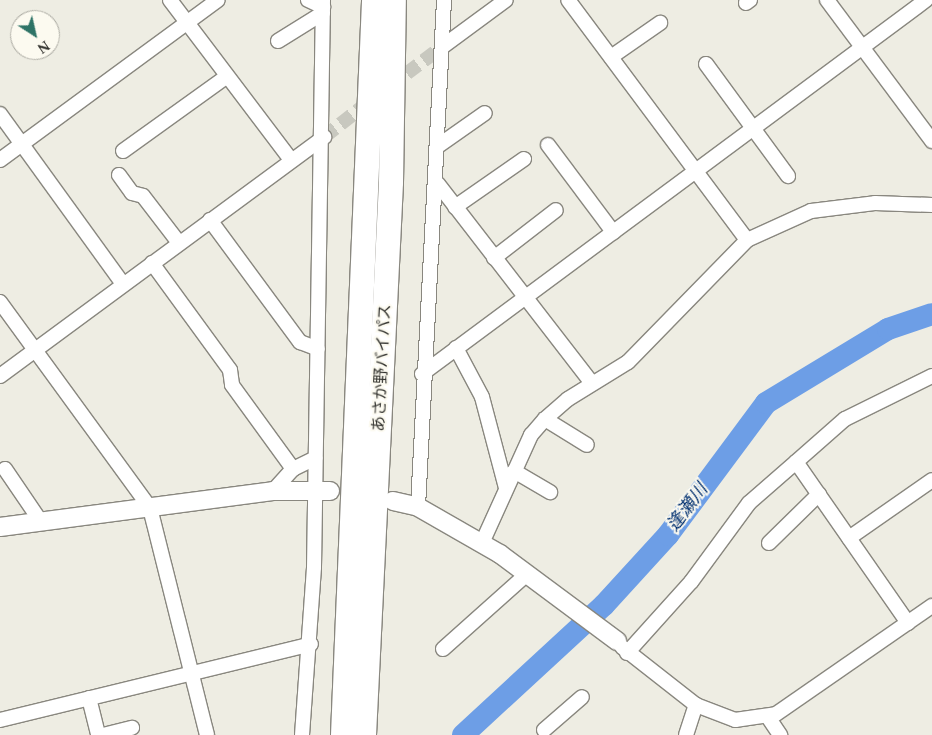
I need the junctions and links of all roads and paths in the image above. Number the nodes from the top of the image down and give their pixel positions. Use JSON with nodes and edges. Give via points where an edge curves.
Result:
{"nodes":[{"id":1,"x":170,"y":0,"type":"edge"},
{"id":2,"x":218,"y":0,"type":"edge"},
{"id":3,"x":308,"y":0,"type":"edge"},
{"id":4,"x":361,"y":0,"type":"edge"},
{"id":5,"x":374,"y":0,"type":"edge"},
{"id":6,"x":394,"y":0,"type":"edge"},
{"id":7,"x":405,"y":0,"type":"edge"},
{"id":8,"x":444,"y":0,"type":"edge"},
{"id":9,"x":506,"y":0,"type":"edge"},
{"id":10,"x":568,"y":0,"type":"edge"},
{"id":11,"x":827,"y":0,"type":"edge"},
{"id":12,"x":926,"y":0,"type":"edge"},
{"id":13,"x":323,"y":6,"type":"edge"},
{"id":14,"x":932,"y":8,"type":"edge"},
{"id":15,"x":187,"y":23,"type":"junction"},
{"id":16,"x":660,"y":23,"type":"dead end"},
{"id":17,"x":278,"y":41,"type":"dead end"},
{"id":18,"x":442,"y":47,"type":"junction"},
{"id":19,"x":862,"y":47,"type":"junction"},
{"id":20,"x":611,"y":58,"type":"junction"},
{"id":21,"x":706,"y":64,"type":"dead end"},
{"id":22,"x":226,"y":77,"type":"junction"},
{"id":23,"x":368,"y":84,"type":"junction"},
{"id":24,"x":485,"y":113,"type":"dead end"},
{"id":25,"x":0,"y":114,"type":"edge"},
{"id":26,"x":754,"y":128,"type":"junction"},
{"id":27,"x":324,"y":136,"type":"junction"},
{"id":28,"x":932,"y":141,"type":"edge"},
{"id":29,"x":21,"y":145,"type":"junction"},
{"id":30,"x":548,"y":145,"type":"dead end"},
{"id":31,"x":438,"y":146,"type":"junction"},
{"id":32,"x":123,"y":151,"type":"dead end"},
{"id":33,"x":524,"y":159,"type":"dead end"},
{"id":34,"x":0,"y":160,"type":"edge"},
{"id":35,"x":291,"y":160,"type":"junction"},
{"id":36,"x":695,"y":172,"type":"junction"},
{"id":37,"x":119,"y":175,"type":"dead end"},
{"id":38,"x":788,"y":176,"type":"dead end"},
{"id":39,"x":392,"y":182,"type":"junction"},
{"id":40,"x":438,"y":184,"type":"junction"},
{"id":41,"x":932,"y":205,"type":"edge"},
{"id":42,"x":455,"y":207,"type":"junction"},
{"id":43,"x":556,"y":210,"type":"dead end"},
{"id":44,"x":210,"y":220,"type":"junction"},
{"id":45,"x":613,"y":232,"type":"junction"},
{"id":46,"x":747,"y":240,"type":"junction"},
{"id":47,"x":179,"y":243,"type":"junction"},
{"id":48,"x":494,"y":258,"type":"junction"},
{"id":49,"x":152,"y":263,"type":"junction"},
{"id":50,"x":123,"y":284,"type":"junction"},
{"id":51,"x":524,"y":298,"type":"junction"},
{"id":52,"x":0,"y":302,"type":"edge"},
{"id":53,"x":456,"y":348,"type":"junction"},
{"id":54,"x":318,"y":349,"type":"junction"},
{"id":55,"x":35,"y":350,"type":"junction"},
{"id":56,"x":422,"y":374,"type":"junction"},
{"id":57,"x":0,"y":376,"type":"edge"},
{"id":58,"x":932,"y":376,"type":"edge"},
{"id":59,"x":592,"y":383,"type":"junction"},
{"id":60,"x":545,"y":419,"type":"junction"},
{"id":61,"x":587,"y":445,"type":"dead end"},
{"id":62,"x":316,"y":458,"type":"junction"},
{"id":63,"x":796,"y":462,"type":"junction"},
{"id":64,"x":5,"y":469,"type":"dead end"},
{"id":65,"x":293,"y":469,"type":"junction"},
{"id":66,"x":514,"y":471,"type":"junction"},
{"id":67,"x":932,"y":480,"type":"edge"},
{"id":68,"x":506,"y":488,"type":"junction"},
{"id":69,"x":323,"y":490,"type":"junction"},
{"id":70,"x":273,"y":491,"type":"junction"},
{"id":71,"x":550,"y":492,"type":"dead end"},
{"id":72,"x":819,"y":494,"type":"junction"},
{"id":73,"x":393,"y":501,"type":"dead end"},
{"id":74,"x":418,"y":507,"type":"junction"},
{"id":75,"x":150,"y":508,"type":"junction"},
{"id":76,"x":41,"y":522,"type":"junction"},
{"id":77,"x":0,"y":527,"type":"edge"},
{"id":78,"x":849,"y":538,"type":"junction"},
{"id":79,"x":482,"y":543,"type":"junction"},
{"id":80,"x":769,"y":543,"type":"dead end"},
{"id":81,"x":527,"y":574,"type":"junction"},
{"id":82,"x":932,"y":606,"type":"edge"},
{"id":83,"x":908,"y":623,"type":"junction"},
{"id":84,"x":311,"y":644,"type":"junction"},
{"id":85,"x":622,"y":647,"type":"junction"},
{"id":86,"x":443,"y":649,"type":"dead end"},
{"id":87,"x":192,"y":672,"type":"junction"},
{"id":88,"x":582,"y":697,"type":"dead end"},
{"id":89,"x":89,"y":698,"type":"junction"},
{"id":90,"x":696,"y":705,"type":"junction"},
{"id":91,"x":768,"y":718,"type":"junction"},
{"id":92,"x":0,"y":720,"type":"edge"},
{"id":93,"x":132,"y":728,"type":"dead end"},
{"id":94,"x":544,"y":733,"type":"edge"},
{"id":95,"x":98,"y":735,"type":"edge"},
{"id":96,"x":104,"y":735,"type":"edge"},
{"id":97,"x":207,"y":735,"type":"edge"},
{"id":98,"x":302,"y":735,"type":"edge"},
{"id":99,"x":343,"y":735,"type":"edge"},
{"id":100,"x":364,"y":735,"type":"edge"},
{"id":101,"x":686,"y":735,"type":"edge"},
{"id":102,"x":780,"y":735,"type":"edge"}],
"edges":[{"from":1,"to":15,"type":"street"},
{"from":2,"to":15,"type":"street"},
{"from":3,"to":13,"type":"street"},
{"from":4,"to":23,"type":"highway"},
{"from":5,"to":23,"type":"highway","name":"あさか野バイパス"},
{"from":6,"to":39,"type":"highway","name":"あさか野バイパス"},
{"from":7,"to":39,"type":"highway"},
{"from":8,"to":18,"type":"street"},
{"from":9,"to":18,"type":"street"},
{"from":10,"to":20,"type":"street"},
{"from":11,"to":19,"type":"street"},
{"from":12,"to":14,"type":"street"},
{"from":12,"to":19,"type":"street"},
{"from":13,"to":17,"type":"street"},
{"from":13,"to":27,"type":"street"},
{"from":15,"to":22,"type":"street"},
{"from":15,"to":29,"type":"street"},
{"from":16,"to":20,"type":"street"},
{"from":18,"to":31,"type":"street"},
{"from":19,"to":26,"type":"street"},
{"from":19,"to":28,"type":"street"},
{"from":20,"to":36,"type":"street"},
{"from":21,"to":26,"type":"street"},
{"from":22,"to":32,"type":"street"},
{"from":22,"to":35,"type":"street","via":[[234,82]]},
{"from":23,"to":99,"type":"highway","name":"あさか野バイパス"},
{"from":24,"to":31,"type":"street"},
{"from":25,"to":29,"type":"street"},
{"from":26,"to":36,"type":"street"},
{"from":26,"to":38,"type":"street"},
{"from":27,"to":35,"type":"street"},
{"from":27,"to":54,"type":"street"},
{"from":29,"to":34,"type":"street"},
{"from":29,"to":50,"type":"street"},
{"from":30,"to":45,"type":"street"},
{"from":31,"to":40,"type":"street"},
{"from":33,"to":42,"type":"street"},
{"from":35,"to":44,"type":"street"},
{"from":36,"to":45,"type":"street"},
{"from":36,"to":46,"type":"street"},
{"from":37,"to":47,"type":"street","via":[[132,193],[143,196]]},
{"from":39,"to":100,"type":"highway","name":"あさか野バイパス"},
{"from":40,"to":42,"type":"street"},
{"from":40,"to":56,"type":"street"},
{"from":41,"to":46,"type":"street","via":[[875,203],[811,211]]},
{"from":42,"to":48,"type":"street"},
{"from":43,"to":48,"type":"street"},
{"from":44,"to":47,"type":"street"},
{"from":44,"to":54,"type":"street","via":[[300,342]]},
{"from":45,"to":51,"type":"street"},
{"from":46,"to":59,"type":"street","via":[[628,362]]},
{"from":47,"to":49,"type":"street"},
{"from":48,"to":51,"type":"street"},
{"from":49,"to":50,"type":"street"},
{"from":49,"to":65,"type":"street","via":[[230,370],[232,385]]},
{"from":50,"to":55,"type":"street"},
{"from":51,"to":53,"type":"street"},
{"from":51,"to":59,"type":"street"},
{"from":52,"to":55,"type":"street"},
{"from":53,"to":56,"type":"street"},
{"from":53,"to":68,"type":"street","via":[[482,397]]},
{"from":54,"to":62,"type":"street"},
{"from":55,"to":57,"type":"street"},
{"from":55,"to":75,"type":"street"},
{"from":56,"to":74,"type":"street"},
{"from":58,"to":63,"type":"street","via":[[845,419]]},
{"from":59,"to":60,"type":"street"},
{"from":60,"to":61,"type":"street"},
{"from":60,"to":66,"type":"street"},
{"from":62,"to":65,"type":"street"},
{"from":62,"to":69,"type":"street"},
{"from":63,"to":72,"type":"street"},
{"from":63,"to":85,"type":"street","via":[[749,503],[685,590]]},
{"from":64,"to":76,"type":"street"},
{"from":65,"to":70,"type":"street"},
{"from":66,"to":68,"type":"street"},
{"from":66,"to":71,"type":"street"},
{"from":67,"to":78,"type":"street"},
{"from":68,"to":79,"type":"street"},
{"from":69,"to":70,"type":"street"},
{"from":69,"to":84,"type":"street"},
{"from":70,"to":75,"type":"street"},
{"from":72,"to":78,"type":"street"},
{"from":72,"to":80,"type":"street"},
{"from":73,"to":74,"type":"street"},
{"from":74,"to":79,"type":"street"},
{"from":75,"to":76,"type":"street"},
{"from":75,"to":87,"type":"street"},
{"from":76,"to":77,"type":"street"},
{"from":78,"to":83,"type":"street"},
{"from":79,"to":81,"type":"street"},
{"from":81,"to":85,"type":"street"},
{"from":81,"to":86,"type":"street"},
{"from":82,"to":83,"type":"street"},
{"from":83,"to":91,"type":"street"},
{"from":84,"to":87,"type":"street"},
{"from":84,"to":98,"type":"street"},
{"from":85,"to":90,"type":"street"},
{"from":87,"to":89,"type":"street"},
{"from":87,"to":97,"type":"street"},
{"from":88,"to":94,"type":"street"},
{"from":89,"to":92,"type":"street"},
{"from":89,"to":95,"type":"street"},
{"from":90,"to":91,"type":"street","via":[[725,718]]},
{"from":90,"to":101,"type":"street"},
{"from":91,"to":102,"type":"street"},
{"from":93,"to":96,"type":"street"}]}
